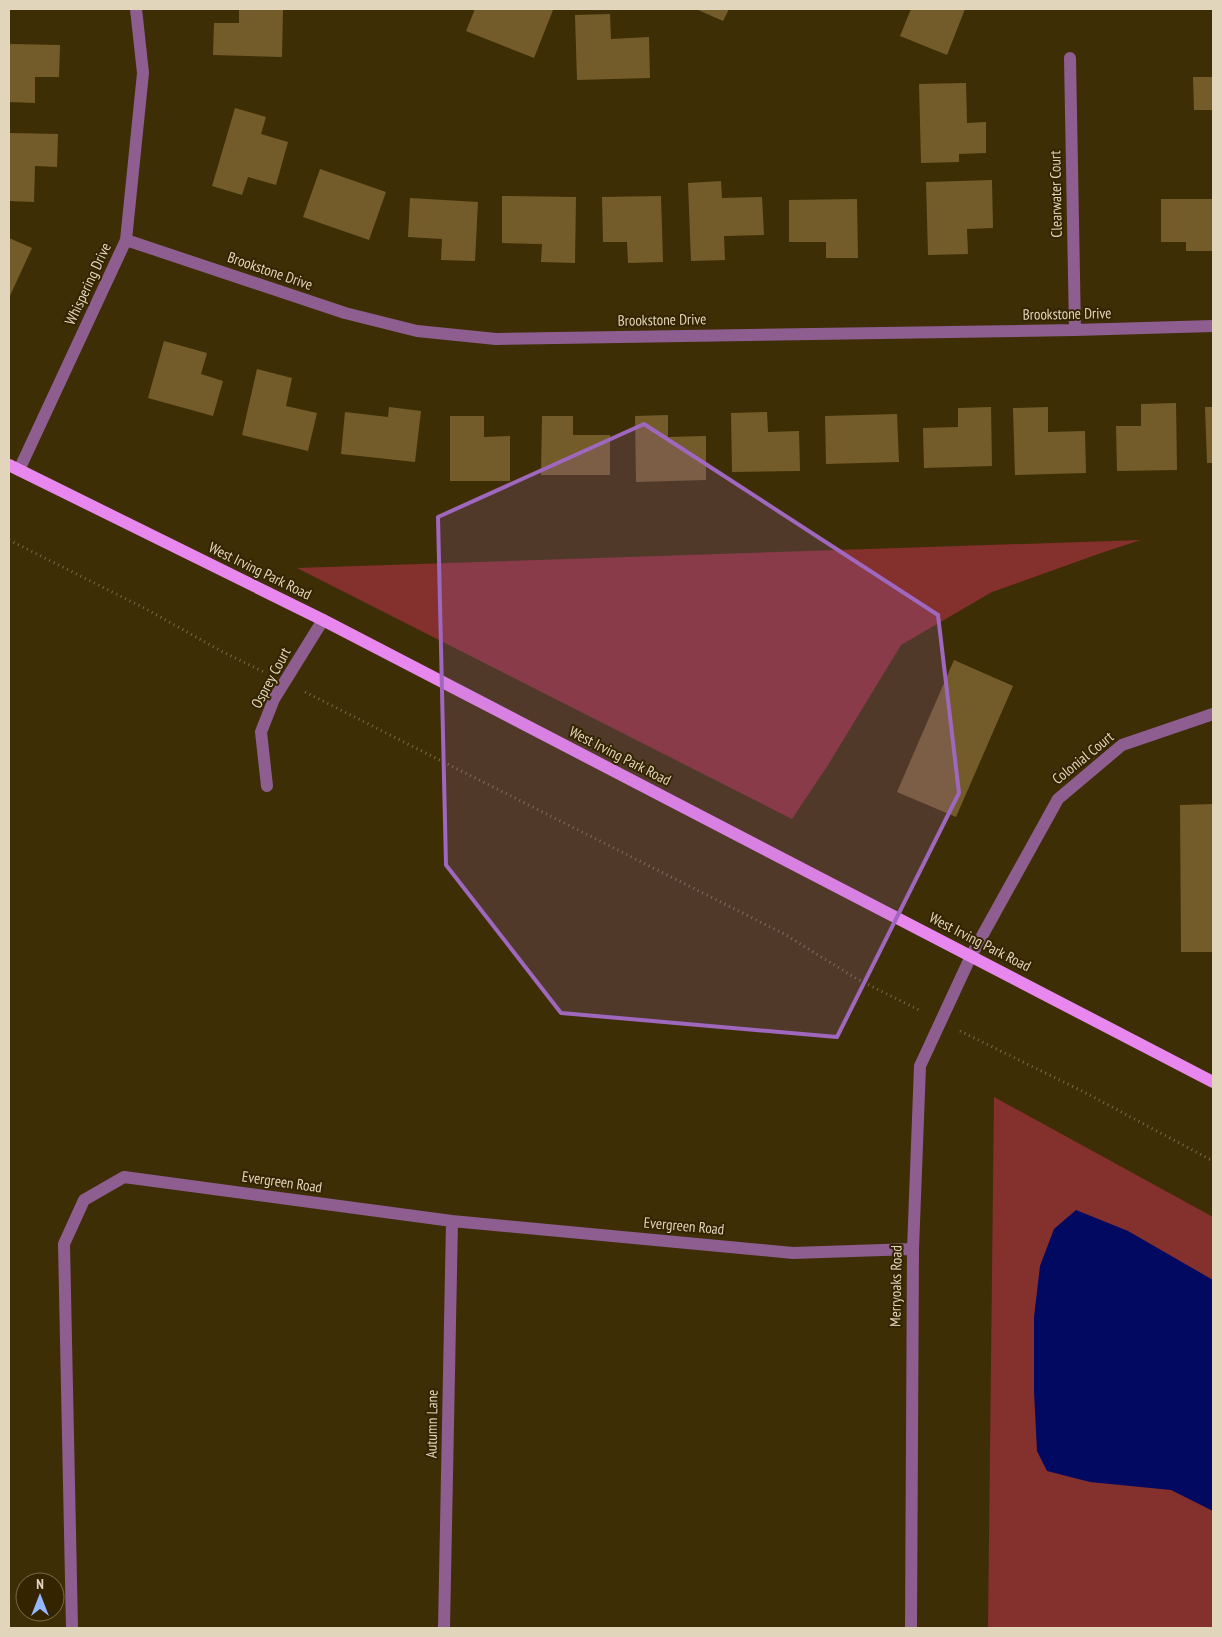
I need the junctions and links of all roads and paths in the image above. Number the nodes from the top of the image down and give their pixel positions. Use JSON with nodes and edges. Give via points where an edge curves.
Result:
{"nodes":[{"id":1,"x":136,"y":9,"type":"edge"},
{"id":2,"x":1070,"y":58,"type":"dead end"},
{"id":3,"x":126,"y":240,"type":"junction"},
{"id":4,"x":1213,"y":326,"type":"edge"},
{"id":5,"x":1075,"y":330,"type":"junction"},
{"id":6,"x":14,"y":468,"type":"edge"},
{"id":7,"x":9,"y":540,"type":"edge"},
{"id":8,"x":322,"y":620,"type":"junction"},
{"id":9,"x":285,"y":682,"type":"junction"},
{"id":10,"x":1213,"y":714,"type":"edge"},
{"id":11,"x":267,"y":786,"type":"dead end"},
{"id":12,"x":972,"y":956,"type":"junction"},
{"id":13,"x":941,"y":1021,"type":"junction"},
{"id":14,"x":1213,"y":1082,"type":"edge"},
{"id":15,"x":1213,"y":1161,"type":"edge"},
{"id":16,"x":452,"y":1221,"type":"junction"},
{"id":17,"x":912,"y":1249,"type":"junction"},
{"id":18,"x":72,"y":1628,"type":"edge"},
{"id":19,"x":444,"y":1628,"type":"edge"},
{"id":20,"x":911,"y":1628,"type":"edge"}],
"edges":[{"from":1,"to":3,"type":"street","name":"Whispering Drive","via":[[143,73]]},
{"from":2,"to":5,"type":"street","name":"Clearwater Court"},
{"from":3,"to":5,"type":"street","name":"Brookstone Drive","via":[[344,314],[417,331],[496,339]]},
{"from":3,"to":6,"type":"street","name":"Whispering Drive"},
{"from":4,"to":5,"type":"street","name":"Brookstone Drive"},
{"from":6,"to":8,"type":"main road","name":"West Irving Park Road"},
{"from":7,"to":9,"type":"path"},
{"from":8,"to":9,"type":"street","name":"Osprey Court"},
{"from":8,"to":12,"type":"main road","name":"West Irving Park Road"},
{"from":9,"to":11,"type":"street","name":"Osprey Court","via":[[261,732]]},
{"from":9,"to":13,"type":"path","via":[[786,935],[857,979]]},
{"from":10,"to":12,"type":"street","name":"Colonial Court","via":[[1122,745],[1058,799]]},
{"from":12,"to":13,"type":"street","name":"Merryoaks Road"},
{"from":12,"to":14,"type":"main road","name":"West Irving Park Road"},
{"from":13,"to":15,"type":"path"},
{"from":13,"to":17,"type":"street","name":"Merryoaks Road","via":[[920,1066]]},
{"from":16,"to":17,"type":"street","name":"Evergreen Road","via":[[793,1253]]},
{"from":16,"to":18,"type":"street","name":"Evergreen Road","via":[[124,1178],[84,1200],[64,1244]]},
{"from":16,"to":19,"type":"street","name":"Autumn Lane"},
{"from":17,"to":20,"type":"street","name":"Merryoaks Road"}]}
